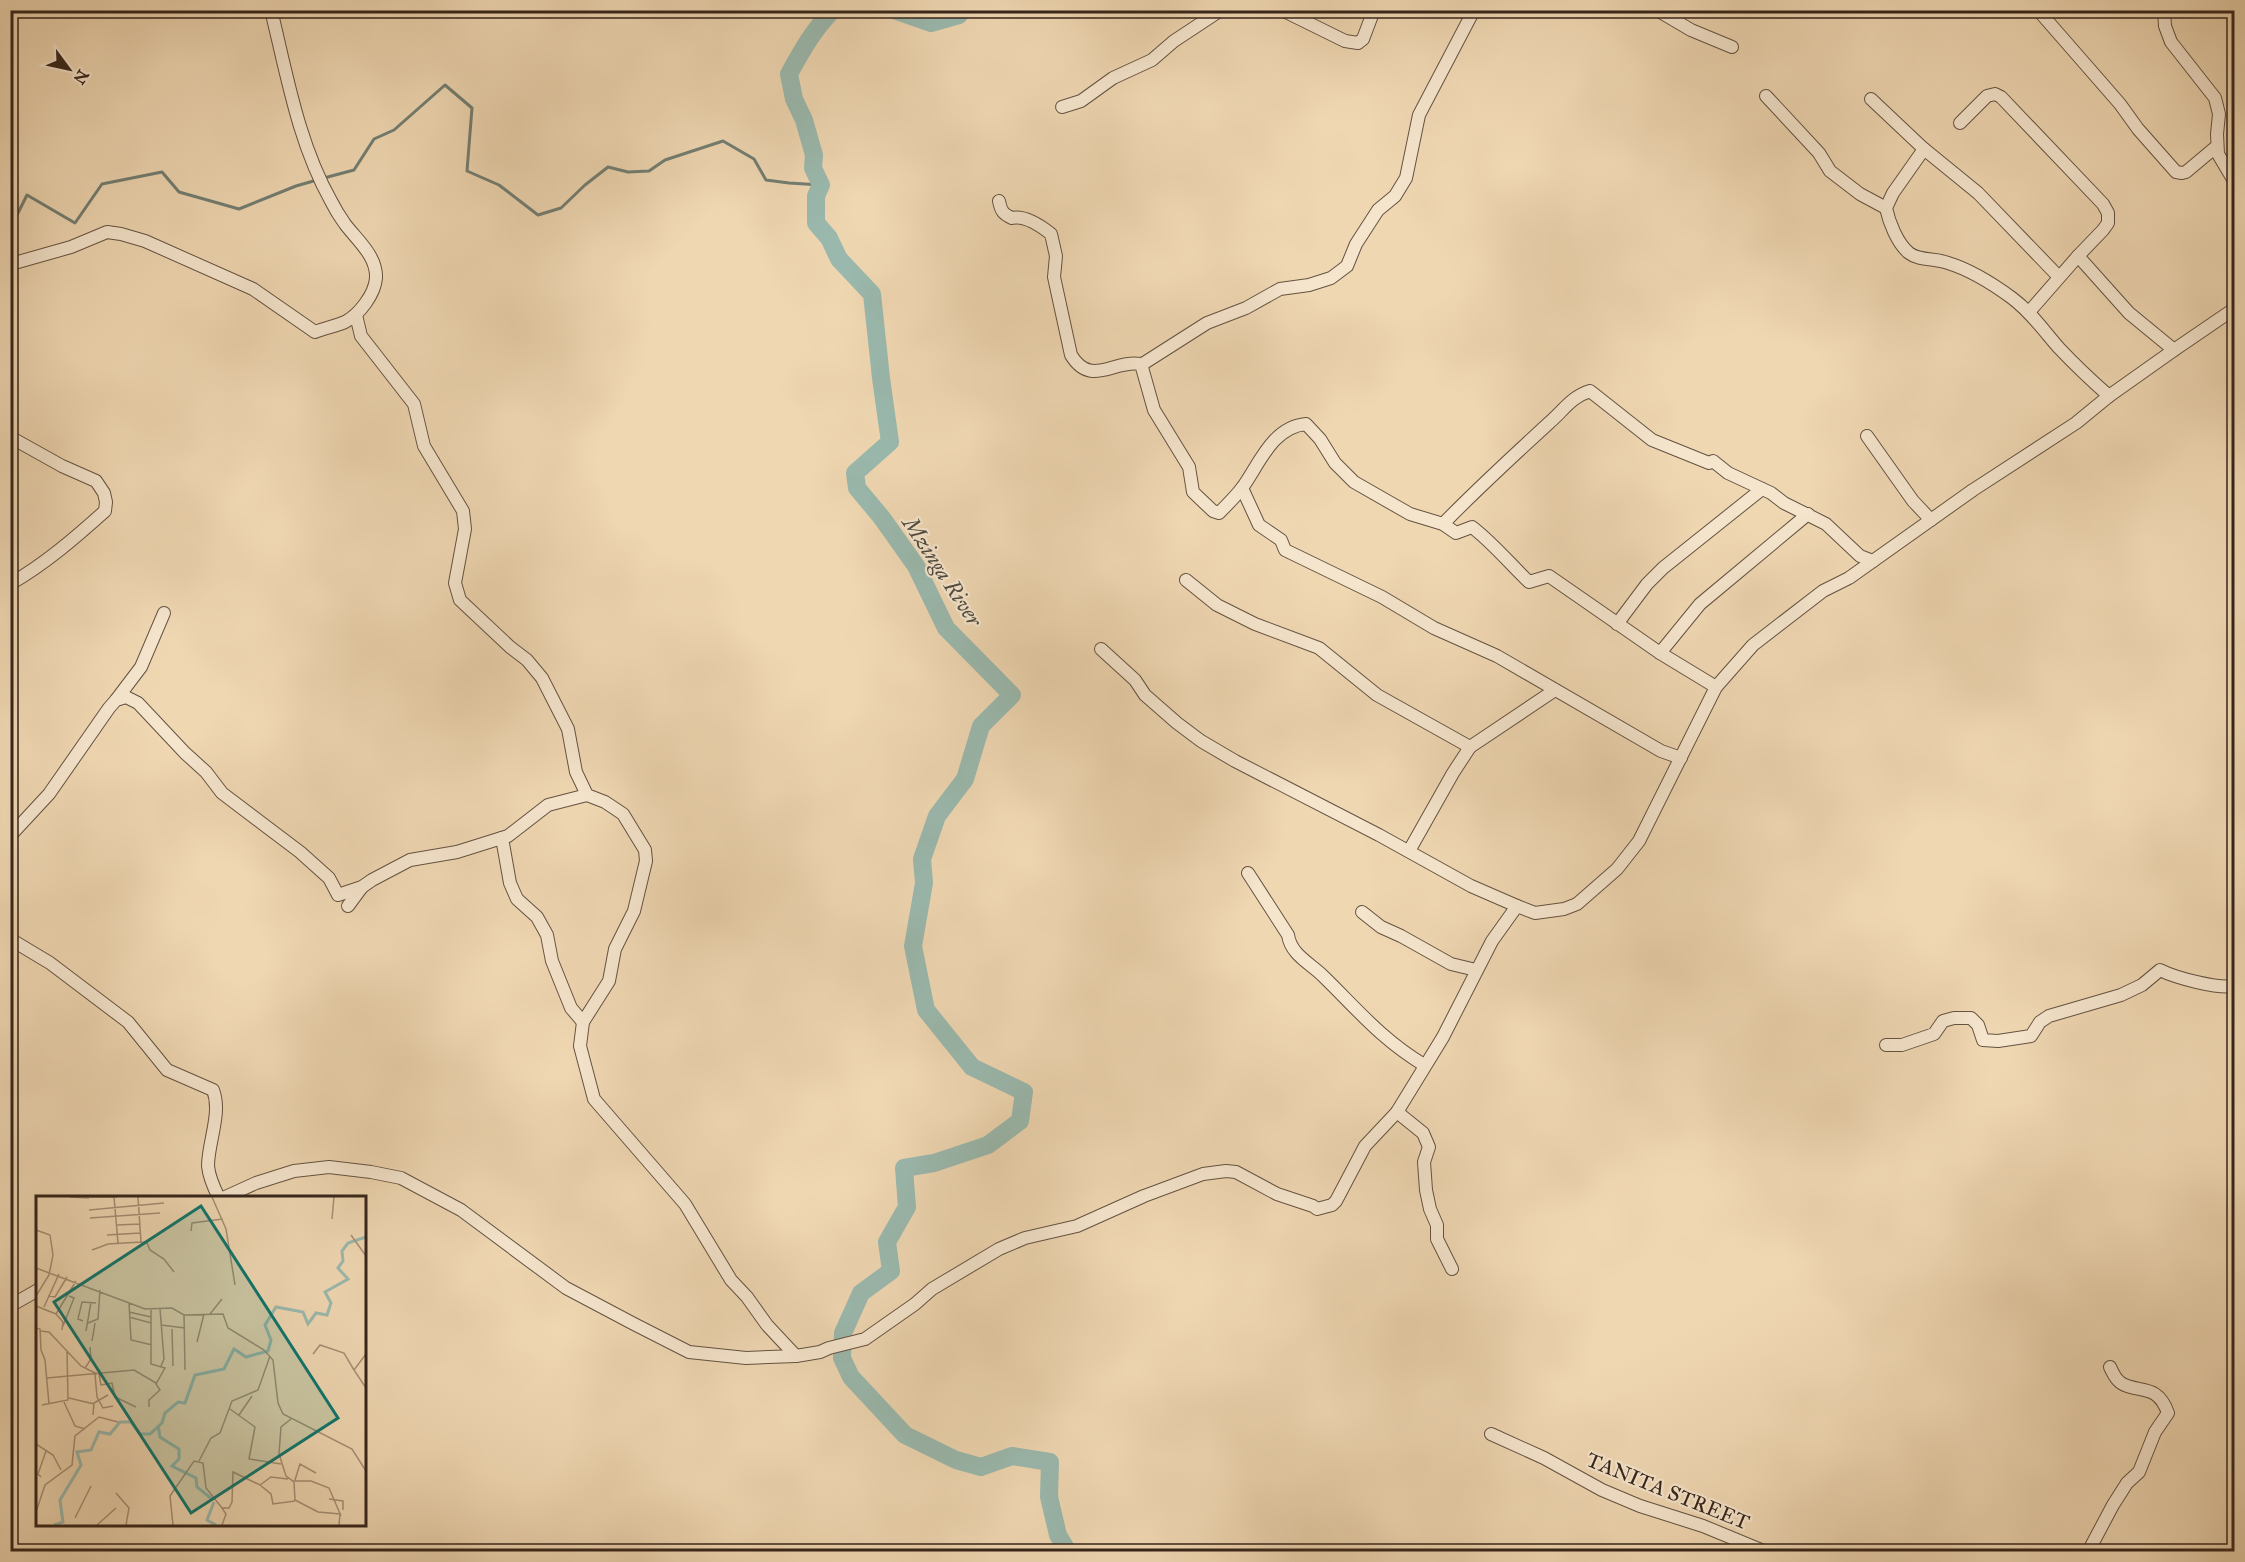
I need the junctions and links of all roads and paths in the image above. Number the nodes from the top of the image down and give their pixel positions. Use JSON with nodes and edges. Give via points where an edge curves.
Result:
{"nodes":[{"id":1,"x":271,"y":10,"type":"edge"},
{"id":2,"x":1221,"y":10,"type":"edge"},
{"id":3,"x":1282,"y":10,"type":"edge"},
{"id":4,"x":1374,"y":10,"type":"edge"},
{"id":5,"x":1474,"y":10,"type":"edge"},
{"id":6,"x":1657,"y":10,"type":"edge"},
{"id":7,"x":2038,"y":10,"type":"edge"},
{"id":8,"x":2163,"y":10,"type":"edge"},
{"id":9,"x":1732,"y":47,"type":"dead end"},
{"id":10,"x":1766,"y":96,"type":"dead end"},
{"id":11,"x":1871,"y":99,"type":"dead end"},
{"id":12,"x":1062,"y":107,"type":"dead end"},
{"id":13,"x":1960,"y":123,"type":"dead end"},
{"id":14,"x":2217,"y":146,"type":"junction"},
{"id":15,"x":1924,"y":149,"type":"junction"},
{"id":16,"x":2235,"y":181,"type":"edge"},
{"id":17,"x":999,"y":201,"type":"dead end"},
{"id":18,"x":1886,"y":208,"type":"junction"},
{"id":19,"x":2078,"y":256,"type":"junction"},
{"id":20,"x":10,"y":261,"type":"edge"},
{"id":21,"x":2059,"y":277,"type":"junction"},
{"id":22,"x":2235,"y":309,"type":"edge"},
{"id":23,"x":2029,"y":312,"type":"junction"},
{"id":24,"x":356,"y":315,"type":"junction"},
{"id":25,"x":2174,"y":350,"type":"junction"},
{"id":26,"x":1142,"y":365,"type":"junction"},
{"id":27,"x":2109,"y":396,"type":"junction"},
{"id":28,"x":1867,"y":436,"type":"dead end"},
{"id":29,"x":10,"y":437,"type":"edge"},
{"id":30,"x":1242,"y":488,"type":"junction"},
{"id":31,"x":1762,"y":489,"type":"junction"},
{"id":32,"x":1808,"y":514,"type":"junction"},
{"id":33,"x":1931,"y":520,"type":"junction"},
{"id":34,"x":1443,"y":524,"type":"junction"},
{"id":35,"x":1873,"y":561,"type":"junction"},
{"id":36,"x":1186,"y":580,"type":"dead end"},
{"id":37,"x":10,"y":584,"type":"edge"},
{"id":38,"x":164,"y":613,"type":"dead end"},
{"id":39,"x":1617,"y":624,"type":"junction"},
{"id":40,"x":1101,"y":649,"type":"dead end"},
{"id":41,"x":1660,"y":653,"type":"junction"},
{"id":42,"x":1716,"y":687,"type":"junction"},
{"id":43,"x":1555,"y":690,"type":"junction"},
{"id":44,"x":116,"y":700,"type":"junction"},
{"id":45,"x":1470,"y":747,"type":"junction"},
{"id":46,"x":1681,"y":758,"type":"junction"},
{"id":47,"x":587,"y":795,"type":"junction"},
{"id":48,"x":10,"y":836,"type":"edge"},
{"id":49,"x":502,"y":838,"type":"junction"},
{"id":50,"x":1409,"y":851,"type":"junction"},
{"id":51,"x":1248,"y":873,"type":"dead end"},
{"id":52,"x":363,"y":887,"type":"junction"},
{"id":53,"x":348,"y":906,"type":"dead end"},
{"id":54,"x":1517,"y":906,"type":"junction"},
{"id":55,"x":1362,"y":912,"type":"dead end"},
{"id":56,"x":10,"y":939,"type":"edge"},
{"id":57,"x":1476,"y":970,"type":"junction"},
{"id":58,"x":2235,"y":986,"type":"edge"},
{"id":59,"x":583,"y":1022,"type":"junction"},
{"id":60,"x":1886,"y":1044,"type":"dead end"},
{"id":61,"x":1424,"y":1065,"type":"junction"},
{"id":62,"x":1397,"y":1112,"type":"junction"},
{"id":63,"x":220,"y":1196,"type":"edge"},
{"id":64,"x":224,"y":1196,"type":"edge"},
{"id":65,"x":1452,"y":1269,"type":"dead end"},
{"id":66,"x":36,"y":1291,"type":"edge"},
{"id":67,"x":10,"y":1306,"type":"edge"},
{"id":68,"x":796,"y":1356,"type":"junction"},
{"id":69,"x":2110,"y":1367,"type":"dead end"},
{"id":70,"x":1491,"y":1434,"type":"dead end"},
{"id":71,"x":1766,"y":1551,"type":"edge"},
{"id":72,"x":2088,"y":1551,"type":"edge"}],
"edges":[{"from":1,"to":24,"type":"street","via":[[302,136],[325,188],[373,264],[374,287]]},
{"from":2,"to":12,"type":"street","via":[[1152,60],[1113,78],[1081,101]]},
{"from":3,"to":4,"type":"street","via":[[1345,41],[1358,43]]},
{"from":5,"to":26,"type":"street","via":[[1419,115],[1406,178],[1395,196],[1378,210],[1347,266],[1331,278],[1280,289],[1246,309],[1207,323]]},
{"from":6,"to":9,"type":"street"},
{"from":7,"to":14,"type":"street","via":[[2176,172],[2186,172]]},
{"from":8,"to":14,"type":"street","via":[[2171,42],[2215,98],[2219,114]]},
{"from":10,"to":18,"type":"street","via":[[1819,153],[1830,171]]},
{"from":11,"to":15,"type":"street"},
{"from":13,"to":19,"type":"street","via":[[1987,96],[2001,97],[2103,204],[2108,223]]},
{"from":14,"to":16,"type":"street"},
{"from":15,"to":18,"type":"street"},
{"from":15,"to":21,"type":"street","via":[[1978,193]]},
{"from":17,"to":26,"type":"street","via":[[1006,215],[1034,223],[1051,234],[1056,256],[1054,277],[1071,355],[1077,364],[1099,371]]},
{"from":18,"to":23,"type":"street","via":[[1908,252],[1967,271]]},
{"from":19,"to":21,"type":"street"},
{"from":19,"to":25,"type":"street","via":[[2129,313]]},
{"from":20,"to":24,"type":"street","via":[[71,248],[107,232],[121,234],[253,289],[315,332]]},
{"from":21,"to":23,"type":"street"},
{"from":22,"to":25,"type":"street"},
{"from":23,"to":27,"type":"street","via":[[2059,348]]},
{"from":24,"to":47,"type":"street","via":[[362,336],[414,404],[424,446],[463,511],[465,529],[455,583],[460,600],[542,678],[567,729],[576,772]]},
{"from":25,"to":27,"type":"street"},
{"from":26,"to":30,"type":"street","via":[[1154,410],[1189,466],[1195,496],[1217,513]]},
{"from":27,"to":33,"type":"street","via":[[2076,423]]},
{"from":28,"to":33,"type":"street"},
{"from":29,"to":37,"type":"street","via":[[96,481],[106,502],[105,511],[81,533]]},
{"from":30,"to":34,"type":"street","via":[[1278,437],[1294,426],[1306,424],[1354,482],[1410,514]]},
{"from":30,"to":43,"type":"street","via":[[1259,525],[1281,540],[1285,550],[1382,597],[1434,628],[1497,656]]},
{"from":31,"to":32,"type":"street"},
{"from":31,"to":34,"type":"street","via":[[1713,461],[1709,463],[1652,440],[1590,391],[1566,404]]},
{"from":31,"to":39,"type":"street","via":[[1662,568]]},
{"from":32,"to":35,"type":"street","via":[[1827,524],[1860,556]]},
{"from":32,"to":41,"type":"street","via":[[1700,604]]},
{"from":33,"to":35,"type":"street"},
{"from":34,"to":39,"type":"street","via":[[1456,533],[1472,528],[1530,582],[1549,576]]},
{"from":35,"to":42,"type":"street","via":[[1823,591],[1754,645]]},
{"from":36,"to":45,"type":"street","via":[[1217,605],[1318,648],[1377,694]]},
{"from":38,"to":44,"type":"street","via":[[141,667]]},
{"from":39,"to":41,"type":"street"},
{"from":40,"to":50,"type":"street","via":[[1135,680],[1145,695],[1202,741]]},
{"from":41,"to":42,"type":"street"},
{"from":42,"to":46,"type":"street"},
{"from":43,"to":45,"type":"street"},
{"from":43,"to":46,"type":"street"},
{"from":44,"to":48,"type":"street","via":[[49,794]]},
{"from":44,"to":52,"type":"street","via":[[126,697],[138,703],[222,793],[329,878],[338,896]]},
{"from":45,"to":50,"type":"street"},
{"from":46,"to":54,"type":"street","via":[[1639,841],[1589,895],[1564,909],[1535,913]]},
{"from":47,"to":49,"type":"street","via":[[548,805]]},
{"from":47,"to":59,"type":"street","via":[[623,814],[645,850],[646,861],[634,911],[615,949],[609,981]]},
{"from":49,"to":52,"type":"street","via":[[457,852],[410,860]]},
{"from":49,"to":59,"type":"street","via":[[517,899],[537,917],[547,935],[552,961],[571,1008]]},
{"from":50,"to":54,"type":"street","via":[[1471,886]]},
{"from":51,"to":61,"type":"street","via":[[1296,954],[1374,1029]]},
{"from":52,"to":53,"type":"street"},
{"from":54,"to":57,"type":"street"},
{"from":55,"to":57,"type":"street","via":[[1381,927],[1451,964]]},
{"from":56,"to":63,"type":"street","via":[[50,963],[128,1022],[167,1070],[213,1090],[216,1106],[208,1167]]},
{"from":57,"to":61,"type":"street","via":[[1443,1037]]},
{"from":58,"to":60,"type":"street","via":[[2222,987],[2160,970],[2121,995],[2049,1016],[2031,1036],[1983,1040],[1971,1018],[1954,1018],[1943,1021],[1934,1034],[1902,1045]]},
{"from":59,"to":68,"type":"street","via":[[580,1046],[594,1100],[685,1204],[731,1280]]},
{"from":61,"to":62,"type":"street"},
{"from":62,"to":65,"type":"street","via":[[1423,1133],[1429,1146],[1424,1162],[1426,1190],[1437,1225],[1437,1239]]},
{"from":62,"to":68,"type":"street","via":[[1365,1146],[1332,1205],[1317,1209],[1276,1194],[1236,1172],[1203,1174],[1077,1226],[999,1249],[932,1290],[865,1339]]},
{"from":64,"to":68,"type":"street","via":[[294,1171],[329,1167],[401,1178],[461,1210],[566,1288],[689,1352],[746,1358]]},
{"from":66,"to":67,"type":"street"},
{"from":69,"to":72,"type":"street","via":[[2123,1385],[2147,1389],[2162,1401],[2168,1413],[2155,1432],[2139,1472],[2113,1504]]},
{"from":70,"to":71,"type":"street","name":"TANITA STREET","via":[[1602,1490]]}]}
